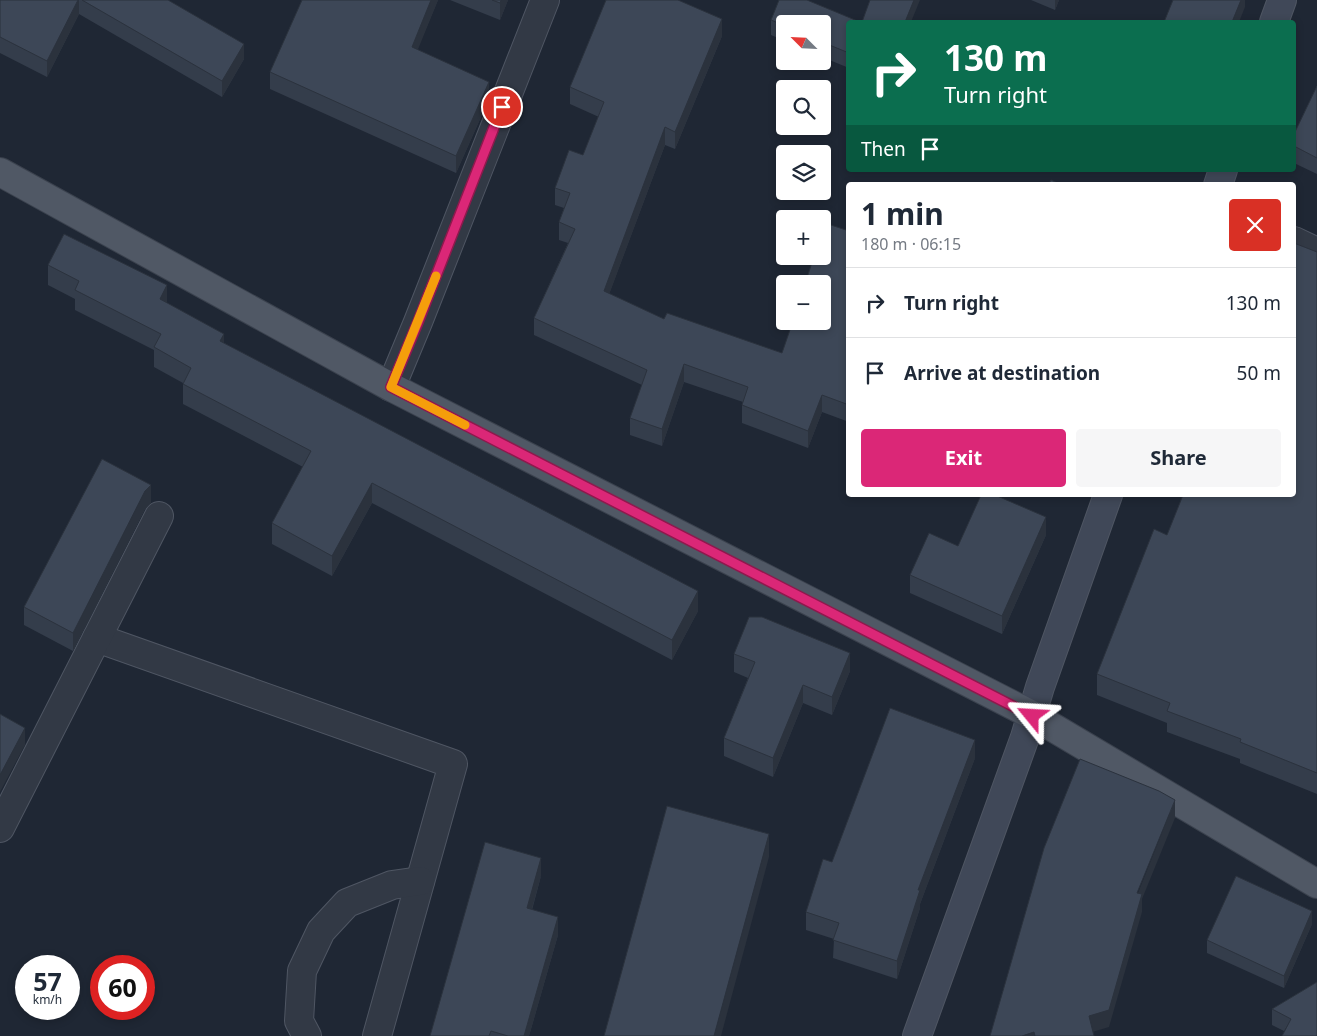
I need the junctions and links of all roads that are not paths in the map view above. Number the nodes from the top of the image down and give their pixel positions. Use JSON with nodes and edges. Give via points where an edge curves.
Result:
{"nodes":[{"id":1,"x":545,"y":0,"type":"edge"},
{"id":2,"x":1282,"y":0,"type":"edge"},
{"id":3,"x":1275,"y":20,"type":"edge"},
{"id":4,"x":0,"y":172,"type":"edge"},
{"id":5,"x":1296,"y":242,"type":"edge"},
{"id":6,"x":1317,"y":252,"type":"edge"},
{"id":7,"x":391,"y":387,"type":"junction"},
{"id":8,"x":1107,"y":497,"type":"edge"},
{"id":9,"x":159,"y":516,"type":"dead end"},
{"id":10,"x":97,"y":638,"type":"junction"},
{"id":11,"x":1032,"y":716,"type":"junction"},
{"id":12,"x":0,"y":828,"type":"edge"},
{"id":13,"x":420,"y":882,"type":"junction"},
{"id":14,"x":1317,"y":884,"type":"edge"},
{"id":15,"x":307,"y":1036,"type":"edge"},
{"id":16,"x":377,"y":1036,"type":"edge"},
{"id":17,"x":917,"y":1036,"type":"edge"}],
"edges":[{"from":1,"to":7,"type":"street"},
{"from":2,"to":3,"type":"main road"},
{"from":4,"to":7,"type":"main road"},
{"from":5,"to":6,"type":"street"},
{"from":7,"to":11,"type":"main road"},
{"from":8,"to":11,"type":"main road"},
{"from":9,"to":10,"type":"street"},
{"from":10,"to":12,"type":"street"},
{"from":10,"to":13,"type":"street","via":[[453,764]]},
{"from":11,"to":14,"type":"main road"},
{"from":11,"to":17,"type":"main road"},
{"from":13,"to":15,"type":"street","via":[[392,885],[347,903],[321,931],[302,971],[299,1021]]},
{"from":13,"to":16,"type":"street"}]}
